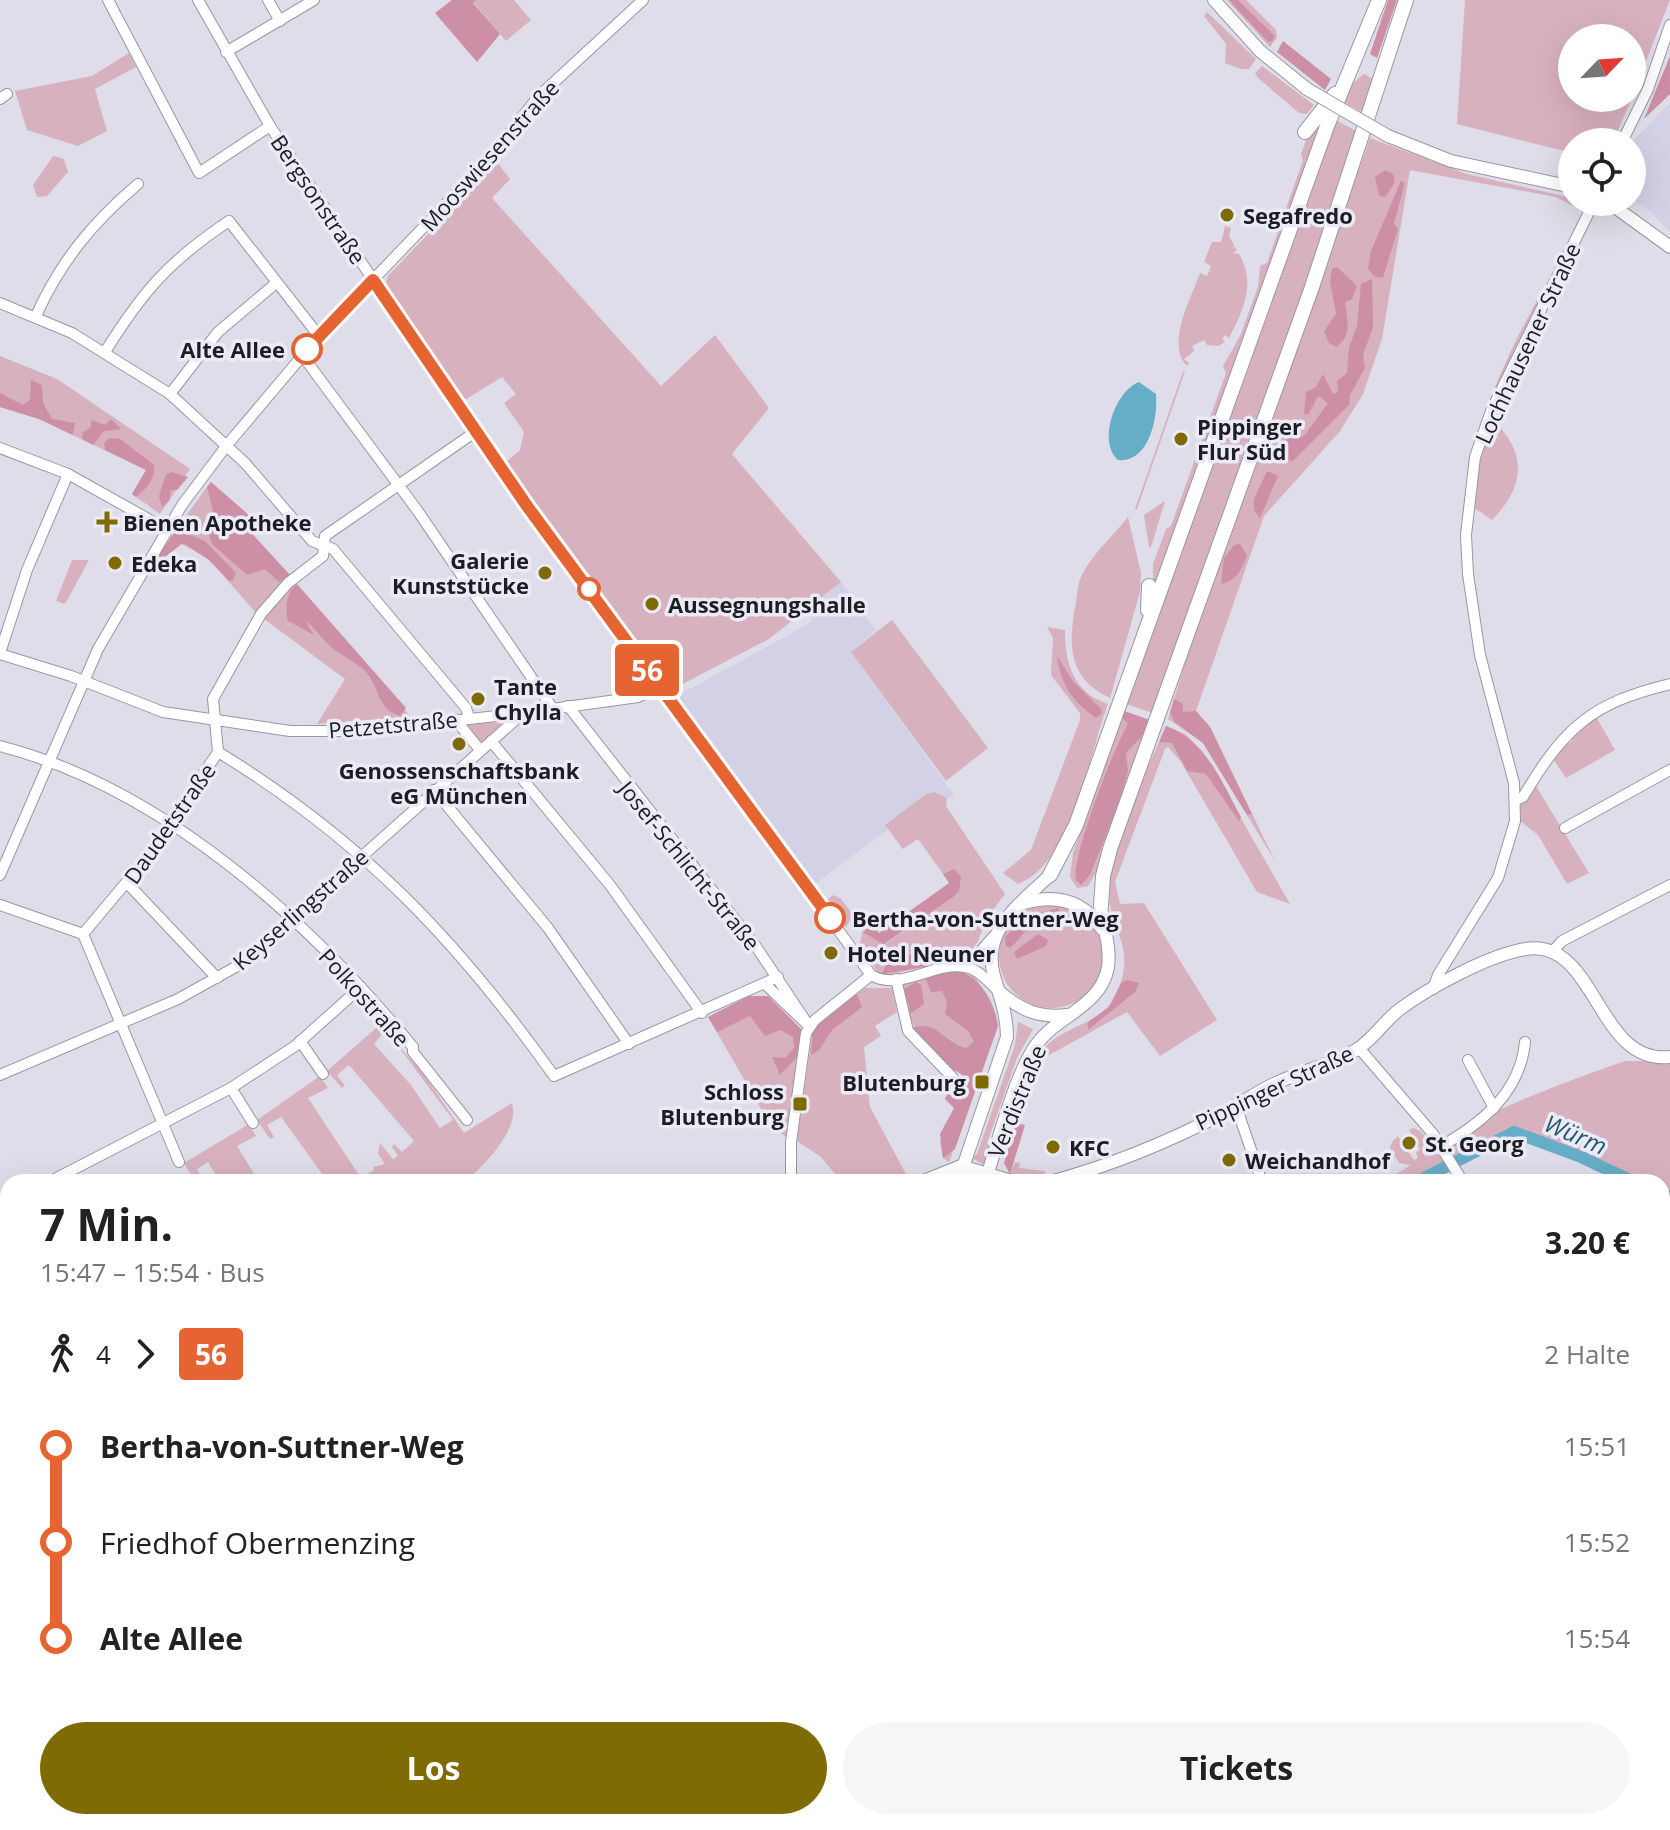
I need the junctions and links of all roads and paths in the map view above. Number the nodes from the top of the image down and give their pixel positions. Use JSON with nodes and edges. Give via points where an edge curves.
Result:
{"nodes":[{"id":1,"x":108,"y":0,"type":"edge"},
{"id":2,"x":198,"y":0,"type":"edge"},
{"id":3,"x":268,"y":0,"type":"edge"},
{"id":4,"x":314,"y":0,"type":"edge"},
{"id":5,"x":643,"y":0,"type":"edge"},
{"id":6,"x":1214,"y":0,"type":"edge"},
{"id":7,"x":1379,"y":0,"type":"edge"},
{"id":8,"x":1406,"y":0,"type":"edge"},
{"id":9,"x":280,"y":21,"type":"junction"},
{"id":10,"x":1670,"y":25,"type":"edge"},
{"id":11,"x":226,"y":52,"type":"junction"},
{"id":12,"x":1346,"y":81,"type":"junction"},
{"id":13,"x":270,"y":126,"type":"junction"},
{"id":14,"x":1629,"y":128,"type":"edge"},
{"id":15,"x":1305,"y":132,"type":"dead end"},
{"id":16,"x":138,"y":184,"type":"dead end"},
{"id":17,"x":1558,"y":184,"type":"edge"},
{"id":18,"x":1587,"y":216,"type":"edge"},
{"id":19,"x":1627,"y":216,"type":"edge"},
{"id":20,"x":1670,"y":247,"type":"edge"},
{"id":21,"x":373,"y":280,"type":"junction"},
{"id":22,"x":275,"y":284,"type":"junction"},
{"id":23,"x":0,"y":303,"type":"edge"},
{"id":24,"x":36,"y":316,"type":"junction"},
{"id":25,"x":319,"y":336,"type":"junction"},
{"id":26,"x":105,"y":352,"type":"junction"},
{"id":27,"x":302,"y":355,"type":"junction"},
{"id":28,"x":170,"y":394,"type":"junction"},
{"id":29,"x":475,"y":432,"type":"junction"},
{"id":30,"x":227,"y":445,"type":"junction"},
{"id":31,"x":0,"y":448,"type":"edge"},
{"id":32,"x":68,"y":474,"type":"junction"},
{"id":33,"x":398,"y":487,"type":"junction"},
{"id":34,"x":166,"y":529,"type":"junction"},
{"id":35,"x":324,"y":545,"type":"junction"},
{"id":36,"x":1149,"y":586,"type":"dead end"},
{"id":37,"x":1147,"y":626,"type":"junction"},
{"id":38,"x":0,"y":653,"type":"edge"},
{"id":39,"x":83,"y":680,"type":"junction"},
{"id":40,"x":1670,"y":684,"type":"edge"},
{"id":41,"x":659,"y":687,"type":"junction"},
{"id":42,"x":568,"y":706,"type":"junction"},
{"id":43,"x":553,"y":709,"type":"junction"},
{"id":44,"x":523,"y":713,"type":"junction"},
{"id":45,"x":469,"y":718,"type":"junction"},
{"id":46,"x":455,"y":719,"type":"junction"},
{"id":47,"x":213,"y":720,"type":"junction"},
{"id":48,"x":491,"y":741,"type":"junction"},
{"id":49,"x":0,"y":746,"type":"edge"},
{"id":50,"x":480,"y":750,"type":"junction"},
{"id":51,"x":218,"y":752,"type":"junction"},
{"id":52,"x":47,"y":763,"type":"junction"},
{"id":53,"x":1670,"y":770,"type":"edge"},
{"id":54,"x":434,"y":790,"type":"junction"},
{"id":55,"x":1516,"y":800,"type":"junction"},
{"id":56,"x":171,"y":825,"type":"junction"},
{"id":57,"x":1565,"y":828,"type":"dead end"},
{"id":58,"x":362,"y":855,"type":"junction"},
{"id":59,"x":0,"y":875,"type":"edge"},
{"id":60,"x":1050,"y":875,"type":"joint"},
{"id":61,"x":128,"y":884,"type":"junction"},
{"id":62,"x":1670,"y":885,"type":"edge"},
{"id":63,"x":1020,"y":904,"type":"junction"},
{"id":64,"x":0,"y":905,"type":"edge"},
{"id":65,"x":1101,"y":906,"type":"joint"},
{"id":66,"x":293,"y":921,"type":"junction"},
{"id":67,"x":83,"y":934,"type":"junction"},
{"id":68,"x":1105,"y":935,"type":"junction"},
{"id":69,"x":994,"y":936,"type":"junction"},
{"id":70,"x":1553,"y":951,"type":"junction"},
{"id":71,"x":957,"y":966,"type":"junction"},
{"id":72,"x":871,"y":975,"type":"junction"},
{"id":73,"x":778,"y":977,"type":"junction"},
{"id":74,"x":217,"y":978,"type":"junction"},
{"id":75,"x":896,"y":979,"type":"junction"},
{"id":76,"x":765,"y":984,"type":"junction"},
{"id":77,"x":361,"y":987,"type":"junction"},
{"id":78,"x":1433,"y":989,"type":"junction"},
{"id":79,"x":998,"y":991,"type":"junction"},
{"id":80,"x":702,"y":1013,"type":"junction"},
{"id":81,"x":1070,"y":1014,"type":"junction"},
{"id":82,"x":118,"y":1024,"type":"junction"},
{"id":83,"x":809,"y":1026,"type":"junction"},
{"id":84,"x":300,"y":1041,"type":"junction"},
{"id":85,"x":1525,"y":1042,"type":"dead end"},
{"id":86,"x":629,"y":1044,"type":"junction"},
{"id":87,"x":1359,"y":1048,"type":"junction"},
{"id":88,"x":1670,"y":1057,"type":"edge"},
{"id":89,"x":1468,"y":1060,"type":"dead end"},
{"id":90,"x":323,"y":1074,"type":"dead end"},
{"id":91,"x":0,"y":1075,"type":"edge"},
{"id":92,"x":953,"y":1078,"type":"dead end"},
{"id":93,"x":231,"y":1088,"type":"junction"},
{"id":94,"x":1236,"y":1106,"type":"junction"},
{"id":95,"x":1494,"y":1108,"type":"junction"},
{"id":96,"x":467,"y":1120,"type":"dead end"},
{"id":97,"x":253,"y":1123,"type":"dead end"},
{"id":98,"x":161,"y":1126,"type":"junction"},
{"id":99,"x":1443,"y":1151,"type":"junction"},
{"id":100,"x":179,"y":1162,"type":"dead end"},
{"id":101,"x":961,"y":1166,"type":"junction"},
{"id":102,"x":65,"y":1174,"type":"edge"},
{"id":103,"x":791,"y":1174,"type":"edge"},
{"id":104,"x":941,"y":1174,"type":"edge"},
{"id":105,"x":960,"y":1174,"type":"edge"},
{"id":106,"x":979,"y":1174,"type":"edge"},
{"id":107,"x":987,"y":1174,"type":"edge"},
{"id":108,"x":1072,"y":1174,"type":"edge"},
{"id":109,"x":1259,"y":1174,"type":"edge"},
{"id":110,"x":1455,"y":1174,"type":"edge"}],
"edges":[{"from":1,"to":13,"type":"street","via":[[199,173]]},
{"from":2,"to":11,"type":"street","name":"Bergsonstraße"},
{"from":3,"to":9,"type":"street"},
{"from":4,"to":9,"type":"street"},
{"from":5,"to":21,"type":"street","name":"Mooswiesenstraße","via":[[538,97],[489,159]]},
{"from":6,"to":17,"type":"main road","bridge":true,"via":[[1260,51],[1307,89],[1388,136],[1451,161]]},
{"from":7,"to":12,"type":"highway"},
{"from":8,"to":65,"type":"highway","via":[[1312,287],[1110,849]]},
{"from":9,"to":11,"type":"street"},
{"from":10,"to":14,"type":"street"},
{"from":11,"to":13,"type":"street","name":"Bergsonstraße"},
{"from":12,"to":15,"type":"highway"},
{"from":12,"to":37,"type":"highway"},
{"from":13,"to":21,"type":"street","name":"Bergsonstraße"},
{"from":16,"to":24,"type":"street","via":[[71,252]]},
{"from":18,"to":55,"type":"street","name":"Lochhausener Straße","via":[[1491,411],[1469,487],[1467,561],[1476,631]]},
{"from":19,"to":20,"type":"main road"},
{"from":21,"to":25,"type":"street"},
{"from":21,"to":29,"type":"street","name":"Bergsonstraße"},
{"from":22,"to":25,"type":"street"},
{"from":22,"to":26,"type":"street","via":[[229,221],[179,256],[152,283]]},
{"from":22,"to":28,"type":"street","via":[[218,332]]},
{"from":23,"to":24,"type":"street"},
{"from":24,"to":26,"type":"street"},
{"from":25,"to":27,"type":"street"},
{"from":26,"to":28,"type":"street"},
{"from":27,"to":30,"type":"street"},
{"from":27,"to":33,"type":"street"},
{"from":28,"to":30,"type":"street"},
{"from":29,"to":33,"type":"street","name":"Daudetstraße"},
{"from":29,"to":41,"type":"street","name":"Bergsonstraße"},
{"from":30,"to":34,"type":"street"},
{"from":30,"to":35,"type":"street","via":[[312,541]]},
{"from":31,"to":32,"type":"street"},
{"from":32,"to":34,"type":"street"},
{"from":32,"to":38,"type":"street","via":[[27,570]]},
{"from":33,"to":35,"type":"street","name":"Daudetstraße","via":[[325,536]]},
{"from":33,"to":43,"type":"street"},
{"from":34,"to":39,"type":"street"},
{"from":35,"to":45,"type":"street","via":[[368,587]]},
{"from":35,"to":47,"type":"street","name":"Daudetstraße","via":[[323,556],[288,583],[261,614],[213,699]]},
{"from":36,"to":37,"type":"highway"},
{"from":37,"to":60,"type":"highway","via":[[1076,825]]},
{"from":38,"to":39,"type":"street","name":"Petzetstraße"},
{"from":39,"to":47,"type":"street","name":"Petzetstraße","via":[[150,709]]},
{"from":39,"to":52,"type":"street"},
{"from":40,"to":55,"type":"street","via":[[1629,696],[1578,723]]},
{"from":41,"to":42,"type":"street","name":"Petzetstraße","via":[[638,697]]},
{"from":41,"to":72,"type":"street","name":"Bergsonstraße"},
{"from":42,"to":43,"type":"street","name":"Petzetstraße"},
{"from":42,"to":73,"type":"street","name":"Josef-Schlicht-Straße"},
{"from":43,"to":44,"type":"street","name":"Petzetstraße"},
{"from":44,"to":45,"type":"street","name":"Petzetstraße"},
{"from":44,"to":48,"type":"street","name":"Keyserlingstraße"},
{"from":45,"to":46,"type":"street","name":"Petzetstraße"},
{"from":46,"to":47,"type":"street","name":"Petzetstraße","via":[[362,731],[290,731]]},
{"from":46,"to":50,"type":"street"},
{"from":47,"to":51,"type":"street","name":"Daudetstraße"},
{"from":48,"to":50,"type":"street","name":"Keyserlingstraße"},
{"from":48,"to":80,"type":"street","via":[[610,885]]},
{"from":49,"to":52,"type":"street","name":"Polkostraße"},
{"from":50,"to":54,"type":"street","name":"Keyserlingstraße"},
{"from":51,"to":56,"type":"street","name":"Daudetstraße"},
{"from":51,"to":58,"type":"street","via":[[292,799]]},
{"from":52,"to":56,"type":"street","name":"Polkostraße"},
{"from":52,"to":59,"type":"street"},
{"from":53,"to":57,"type":"street"},
{"from":54,"to":58,"type":"street","name":"Keyserlingstraße"},
{"from":54,"to":86,"type":"street","via":[[548,928]]},
{"from":55,"to":78,"type":"street","name":"Lochhausener Straße","via":[[1503,867]]},
{"from":56,"to":61,"type":"street","name":"Daudetstraße"},
{"from":56,"to":66,"type":"street","name":"Polkostraße","via":[[205,845]]},
{"from":58,"to":66,"type":"street","name":"Keyserlingstraße"},
{"from":58,"to":86,"type":"street","via":[[447,937],[554,1076]]},
{"from":60,"to":63,"type":"main road"},
{"from":61,"to":67,"type":"street","name":"Daudetstraße"},
{"from":61,"to":74,"type":"street"},
{"from":62,"to":70,"type":"street","via":[[1562,941]]},
{"from":63,"to":68,"type":"main road","via":[[1045,898],[1070,901],[1091,915]]},
{"from":63,"to":69,"type":"main road"},
{"from":64,"to":67,"type":"street"},
{"from":65,"to":68,"type":"main road","name":"Verdistraße"},
{"from":66,"to":74,"type":"street","name":"Keyserlingstraße"},
{"from":66,"to":77,"type":"street","name":"Polkostraße"},
{"from":67,"to":82,"type":"street"},
{"from":68,"to":81,"type":"main road","name":"Verdistraße","via":[[1108,966],[1103,982]]},
{"from":69,"to":71,"type":"street"},
{"from":69,"to":79,"type":"main road","name":"Verdistraße","via":[[990,955]]},
{"from":70,"to":78,"type":"main road","name":"Pippinger Straße","via":[[1516,951]]},
{"from":70,"to":88,"type":"main road","via":[[1565,958],[1636,1051]]},
{"from":71,"to":75,"type":"street"},
{"from":71,"to":79,"type":"street","via":[[977,972]]},
{"from":72,"to":75,"type":"street"},
{"from":72,"to":83,"type":"street"},
{"from":73,"to":76,"type":"street"},
{"from":73,"to":83,"type":"street","name":"Josef-Schlicht-Straße"},
{"from":74,"to":82,"type":"street","name":"Keyserlingstraße"},
{"from":75,"to":92,"type":"street","via":[[908,1031]]},
{"from":76,"to":80,"type":"street"},
{"from":76,"to":83,"type":"street"},
{"from":77,"to":84,"type":"street"},
{"from":77,"to":96,"type":"street","name":"Polkostraße"},
{"from":78,"to":87,"type":"main road","name":"Pippinger Straße","via":[[1400,1009]]},
{"from":79,"to":81,"type":"main road","via":[[1038,1015]]},
{"from":79,"to":101,"type":"main road","name":"Verdistraße","via":[[1007,1037]]},
{"from":80,"to":86,"type":"street"},
{"from":81,"to":107,"type":"main road","name":"Verdistraße","via":[[1055,1023],[1032,1051]]},
{"from":82,"to":91,"type":"street","name":"Keyserlingstraße"},
{"from":82,"to":98,"type":"street"},
{"from":83,"to":103,"type":"street","via":[[793,1120]]},
{"from":84,"to":90,"type":"street"},
{"from":84,"to":93,"type":"street"},
{"from":85,"to":95,"type":"street","via":[[1523,1062]]},
{"from":87,"to":94,"type":"main road","name":"Pippinger Straße"},
{"from":87,"to":99,"type":"street"},
{"from":89,"to":95,"type":"street"},
{"from":93,"to":97,"type":"street"},
{"from":93,"to":98,"type":"street"},
{"from":94,"to":108,"type":"main road","name":"Pippinger Straße"},
{"from":94,"to":109,"type":"street"},
{"from":95,"to":99,"type":"street"},
{"from":98,"to":100,"type":"street"},
{"from":98,"to":102,"type":"street"},
{"from":99,"to":110,"type":"street"},
{"from":101,"to":104,"type":"main road"},
{"from":101,"to":105,"type":"main road","name":"Verdistraße"},
{"from":101,"to":106,"type":"main road"}]}
